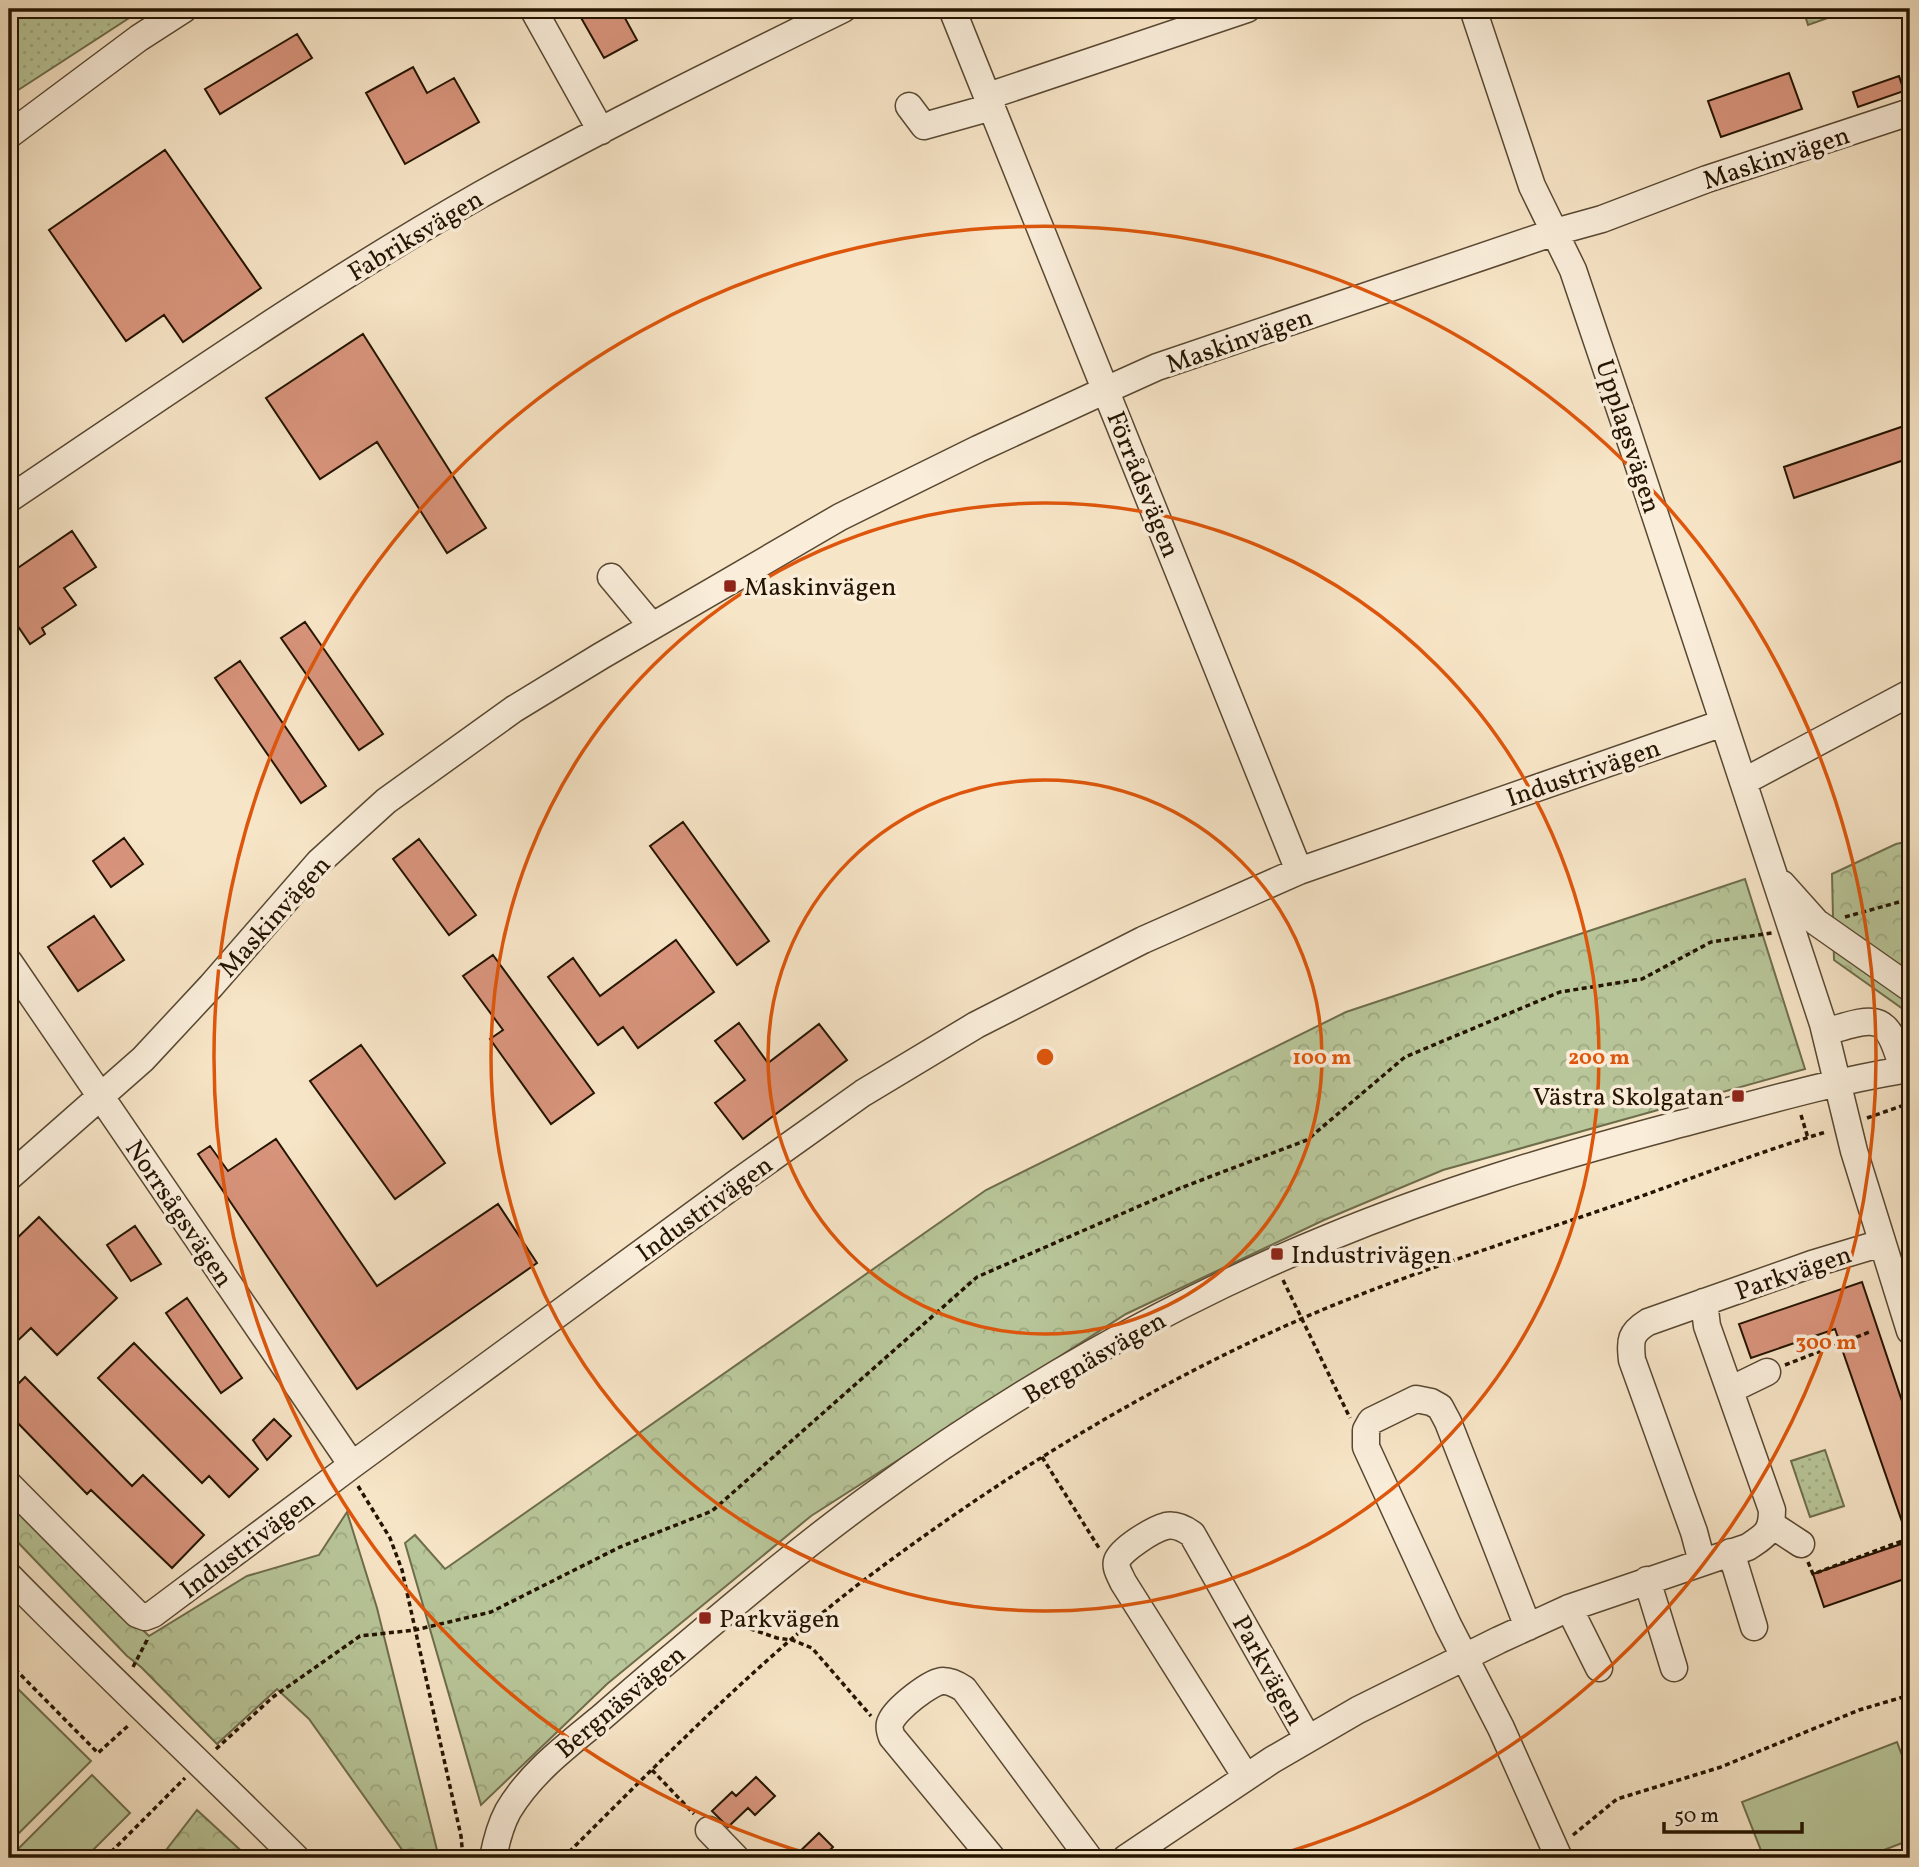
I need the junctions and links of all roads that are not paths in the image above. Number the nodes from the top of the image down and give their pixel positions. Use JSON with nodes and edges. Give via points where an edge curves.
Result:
{"nodes":[{"id":1,"x":184,"y":9,"type":"edge"},
{"id":2,"x":533,"y":9,"type":"edge"},
{"id":3,"x":843,"y":9,"type":"edge"},
{"id":4,"x":952,"y":9,"type":"edge"},
{"id":5,"x":1247,"y":9,"type":"edge"},
{"id":6,"x":1473,"y":9,"type":"edge"},
{"id":7,"x":990,"y":102,"type":"junction"},
{"id":8,"x":909,"y":106,"type":"dead end"},
{"id":9,"x":1910,"y":112,"type":"edge"},
{"id":10,"x":601,"y":131,"type":"junction"},
{"id":11,"x":9,"y":135,"type":"edge"},
{"id":12,"x":1555,"y":232,"type":"junction"},
{"id":13,"x":1106,"y":390,"type":"junction"},
{"id":14,"x":9,"y":499,"type":"edge"},
{"id":15,"x":611,"y":577,"type":"dead end"},
{"id":16,"x":652,"y":626,"type":"junction"},
{"id":17,"x":1910,"y":693,"type":"edge"},
{"id":18,"x":1723,"y":723,"type":"junction"},
{"id":19,"x":1743,"y":782,"type":"junction"},
{"id":20,"x":1771,"y":868,"type":"junction"},
{"id":21,"x":1299,"y":872,"type":"junction"},
{"id":22,"x":13,"y":978,"type":"edge"},
{"id":23,"x":1910,"y":988,"type":"edge"},
{"id":24,"x":1825,"y":1032,"type":"junction"},
{"id":25,"x":1837,"y":1083,"type":"junction"},
{"id":26,"x":100,"y":1096,"type":"junction"},
{"id":27,"x":9,"y":1177,"type":"edge"},
{"id":28,"x":1882,"y":1243,"type":"junction"},
{"id":29,"x":1704,"y":1302,"type":"junction"},
{"id":30,"x":1910,"y":1331,"type":"edge"},
{"id":31,"x":1767,"y":1372,"type":"road end"},
{"id":32,"x":1730,"y":1391,"type":"junction"},
{"id":33,"x":352,"y":1465,"type":"junction"},
{"id":34,"x":9,"y":1485,"type":"edge"},
{"id":35,"x":1772,"y":1525,"type":"junction"},
{"id":36,"x":1801,"y":1544,"type":"road end"},
{"id":37,"x":1731,"y":1552,"type":"junction"},
{"id":38,"x":1702,"y":1562,"type":"junction"},
{"id":39,"x":9,"y":1576,"type":"edge"},
{"id":40,"x":1647,"y":1580,"type":"junction"},
{"id":41,"x":1569,"y":1608,"type":"junction"},
{"id":42,"x":1528,"y":1627,"type":"junction"},
{"id":43,"x":1754,"y":1627,"type":"dead end"},
{"id":44,"x":1465,"y":1658,"type":"junction"},
{"id":45,"x":1600,"y":1668,"type":"dead end"},
{"id":46,"x":1674,"y":1668,"type":"dead end"},
{"id":47,"x":1308,"y":1739,"type":"junction"},
{"id":48,"x":1246,"y":1777,"type":"junction"},
{"id":49,"x":709,"y":1830,"type":"road end"},
{"id":50,"x":1549,"y":1855,"type":"edge"},
{"id":51,"x":296,"y":1858,"type":"edge"},
{"id":52,"x":494,"y":1858,"type":"edge"},
{"id":53,"x":736,"y":1858,"type":"edge"},
{"id":54,"x":992,"y":1858,"type":"edge"},
{"id":55,"x":1089,"y":1858,"type":"edge"},
{"id":56,"x":1126,"y":1858,"type":"edge"}],
"edges":[{"from":1,"to":11,"type":"street"},
{"from":2,"to":10,"type":"street"},
{"from":3,"to":10,"type":"street","name":"Fabriksvägen"},
{"from":4,"to":7,"type":"street"},
{"from":5,"to":7,"type":"street"},
{"from":6,"to":12,"type":"street","name":"Upplagsvägen","via":[[1532,186]]},
{"from":7,"to":8,"type":"street","via":[[924,127]]},
{"from":7,"to":13,"type":"street","name":"Förrådsvägen"},
{"from":9,"to":12,"type":"street","name":"Maskinvägen"},
{"from":10,"to":14,"type":"street","name":"Fabriksvägen","via":[[479,196],[316,295]]},
{"from":12,"to":13,"type":"street","name":"Maskinvägen","via":[[1157,367]]},
{"from":12,"to":18,"type":"street","name":"Upplagsvägen","via":[[1573,270]]},
{"from":13,"to":16,"type":"street","name":"Maskinvägen","via":[[840,517]]},
{"from":13,"to":21,"type":"street","name":"Förrådsvägen"},
{"from":15,"to":16,"type":"street"},
{"from":16,"to":26,"type":"street","name":"Maskinvägen","via":[[514,709],[386,801],[319,862],[143,1059]]},
{"from":17,"to":19,"type":"street"},
{"from":18,"to":19,"type":"street","name":"Upplagsvägen"},
{"from":18,"to":21,"type":"street","name":"Industrivägen"},
{"from":19,"to":20,"type":"street","name":"Upplagsvägen"},
{"from":20,"to":23,"type":"street","name":"Upplagsvägen","via":[[1819,925]]},
{"from":20,"to":24,"type":"street","name":"Upplagsvägen"},
{"from":21,"to":33,"type":"street","name":"Industrivägen","via":[[1143,940],[975,1025],[863,1094]]},
{"from":22,"to":26,"type":"street","name":"Norrsågsvägen"},
{"from":24,"to":25,"type":"street"},
{"from":24,"to":25,"type":"street","name":"Bergnäsvägen","via":[[1878,1022],[1894,1039],[1903,1070]]},
{"from":25,"to":28,"type":"street"},
{"from":25,"to":52,"type":"street","name":"Bergnäsvägen","via":[[1529,1166],[1434,1197],[1275,1262],[1115,1342],[951,1441],[864,1502],[721,1615],[541,1769],[509,1809]]},
{"from":26,"to":27,"type":"street","name":"Maskinvägen"},
{"from":26,"to":33,"type":"street","name":"Norrsågsvägen"},
{"from":28,"to":29,"type":"street","name":"Parkvägen"},
{"from":28,"to":30,"type":"street"},
{"from":29,"to":32,"type":"street","name":"Parkvägen","via":[[1707,1325]]},
{"from":29,"to":38,"type":"street","name":"Parkvägen","via":[[1648,1322],[1636,1329],[1631,1343],[1632,1360]]},
{"from":31,"to":32,"type":"street"},
{"from":32,"to":35,"type":"street","name":"Parkvägen","via":[[1772,1510]]},
{"from":33,"to":34,"type":"street","name":"Industrivägen","via":[[145,1617],[136,1614]]},
{"from":35,"to":36,"type":"street"},
{"from":35,"to":37,"type":"street","name":"Parkvägen","via":[[1764,1537]]},
{"from":37,"to":38,"type":"street","name":"Parkvägen"},
{"from":37,"to":43,"type":"street"},
{"from":38,"to":40,"type":"street","name":"Parkvägen"},
{"from":39,"to":51,"type":"street"},
{"from":40,"to":41,"type":"street","name":"Parkvägen"},
{"from":40,"to":46,"type":"street"},
{"from":41,"to":42,"type":"street","name":"Parkvägen"},
{"from":41,"to":45,"type":"street"},
{"from":42,"to":44,"type":"street","name":"Parkvägen"},
{"from":42,"to":44,"type":"street","via":[[1440,1407],[1416,1399],[1371,1421],[1366,1447]]},
{"from":44,"to":47,"type":"street","name":"Parkvägen"},
{"from":44,"to":50,"type":"street","via":[[1501,1728]]},
{"from":47,"to":48,"type":"street","name":"Parkvägen"},
{"from":47,"to":48,"type":"street","name":"Parkvägen","via":[[1192,1534],[1167,1525],[1131,1546],[1118,1560],[1123,1582]]},
{"from":48,"to":56,"type":"street","name":"Parkvägen"},
{"from":49,"to":53,"type":"street"},
{"from":54,"to":55,"type":"street","via":[[889,1729],[905,1704],[933,1683],[942,1681],[964,1689]]}]}
